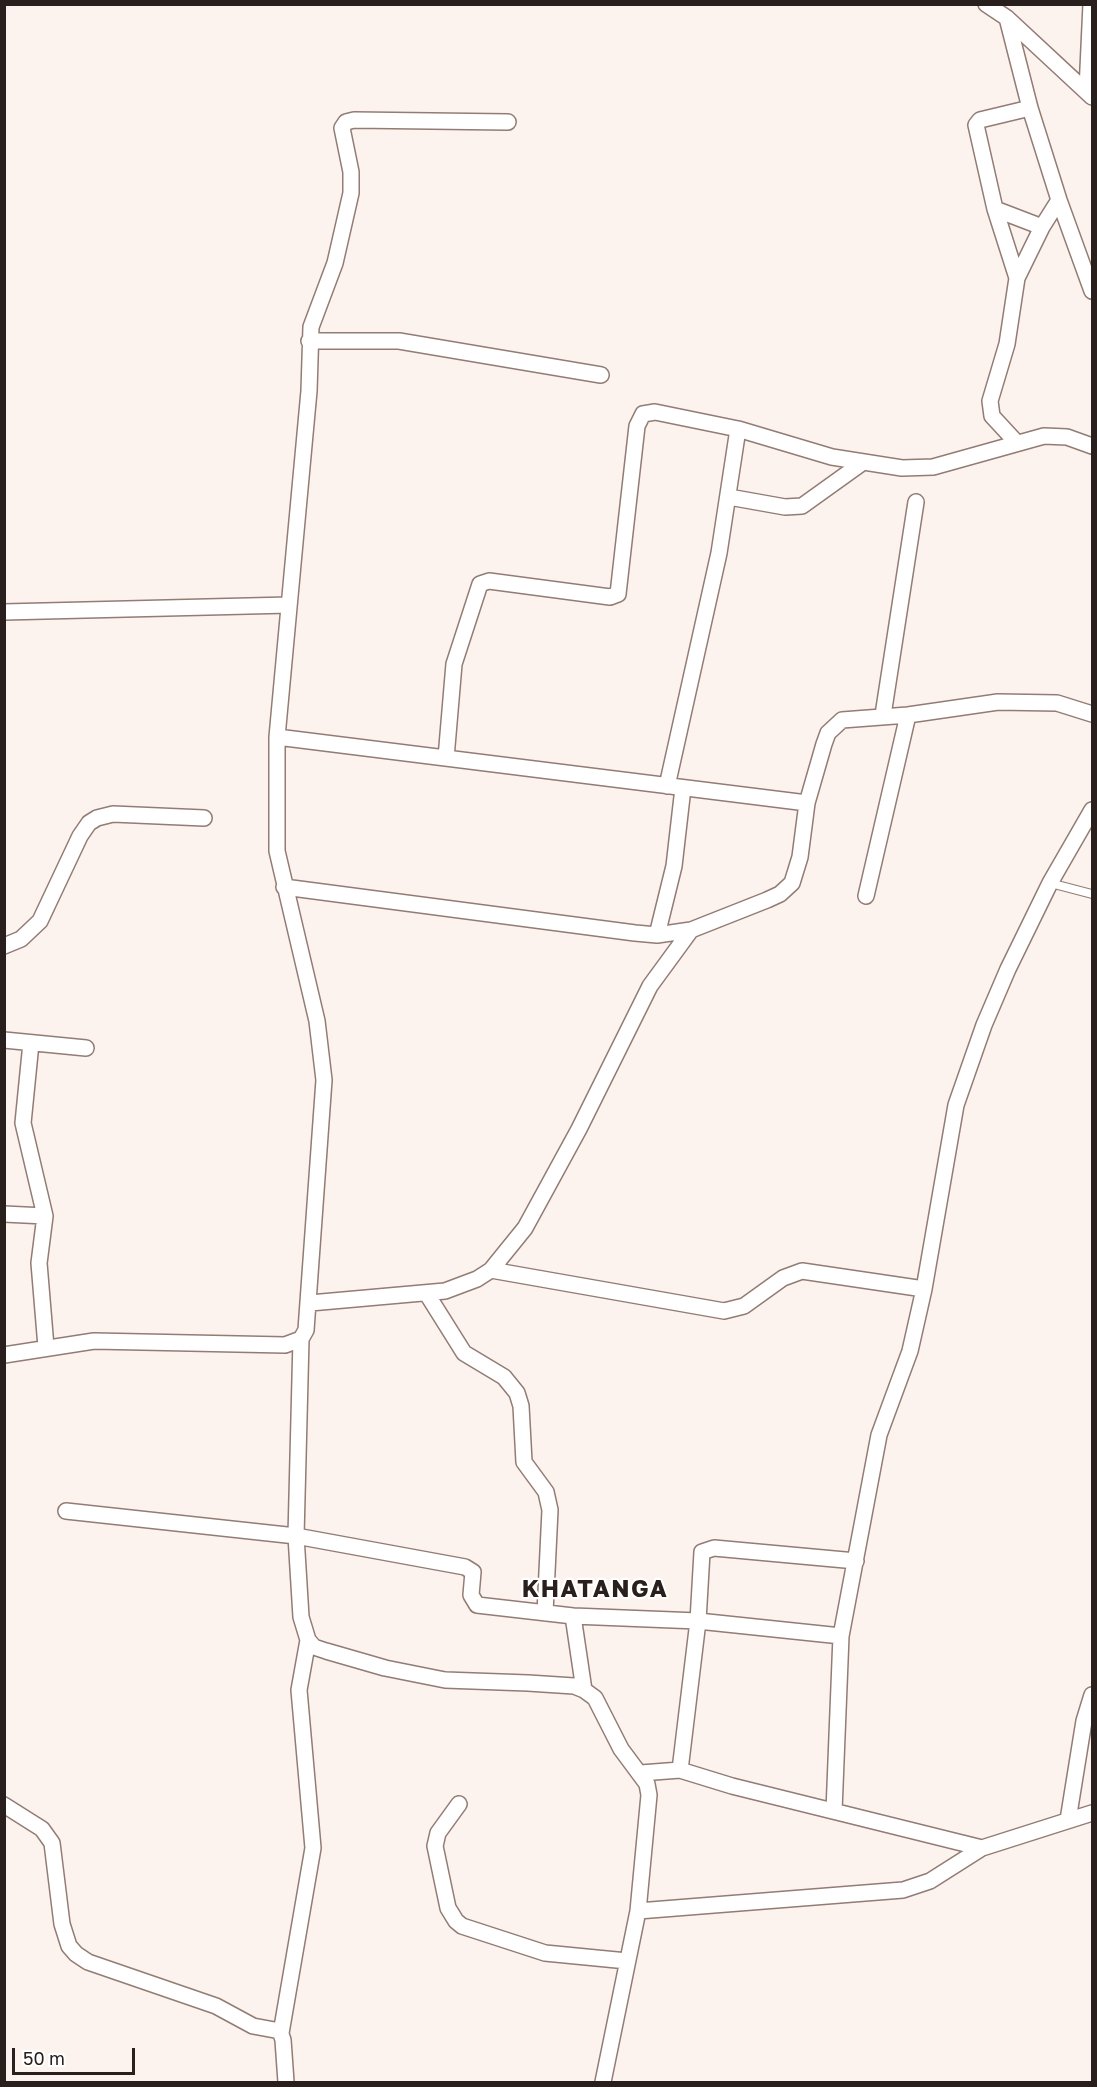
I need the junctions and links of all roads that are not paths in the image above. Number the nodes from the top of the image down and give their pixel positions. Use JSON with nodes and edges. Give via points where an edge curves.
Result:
{"nodes":[{"id":1,"x":986,"y":4,"type":"edge"},
{"id":2,"x":1091,"y":4,"type":"edge"},
{"id":3,"x":1007,"y":18,"type":"junction"},
{"id":4,"x":1090,"y":93,"type":"edge"},
{"id":5,"x":1030,"y":108,"type":"junction"},
{"id":6,"x":508,"y":122,"type":"dead end"},
{"id":7,"x":1059,"y":200,"type":"junction"},
{"id":8,"x":994,"y":209,"type":"junction"},
{"id":9,"x":1042,"y":226,"type":"junction"},
{"id":10,"x":1017,"y":278,"type":"junction"},
{"id":11,"x":1092,"y":291,"type":"edge"},
{"id":12,"x":309,"y":340,"type":"junction"},
{"id":13,"x":601,"y":375,"type":"dead end"},
{"id":14,"x":738,"y":429,"type":"junction"},
{"id":15,"x":1017,"y":443,"type":"junction"},
{"id":16,"x":1092,"y":446,"type":"edge"},
{"id":17,"x":862,"y":463,"type":"junction"},
{"id":18,"x":729,"y":497,"type":"junction"},
{"id":19,"x":916,"y":502,"type":"dead end"},
{"id":20,"x":290,"y":605,"type":"junction"},
{"id":21,"x":4,"y":612,"type":"edge"},
{"id":22,"x":1092,"y":714,"type":"edge"},
{"id":23,"x":883,"y":715,"type":"junction"},
{"id":24,"x":908,"y":716,"type":"junction"},
{"id":25,"x":277,"y":737,"type":"junction"},
{"id":26,"x":446,"y":758,"type":"junction"},
{"id":27,"x":667,"y":786,"type":"junction"},
{"id":28,"x":683,"y":788,"type":"junction"},
{"id":29,"x":807,"y":804,"type":"junction"},
{"id":30,"x":1092,"y":810,"type":"edge"},
{"id":31,"x":204,"y":818,"type":"dead end"},
{"id":32,"x":1050,"y":883,"type":"junction"},
{"id":33,"x":284,"y":887,"type":"junction"},
{"id":34,"x":1092,"y":894,"type":"edge"},
{"id":35,"x":866,"y":896,"type":"dead end"},
{"id":36,"x":692,"y":930,"type":"junction"},
{"id":37,"x":657,"y":934,"type":"junction"},
{"id":38,"x":4,"y":946,"type":"edge"},
{"id":39,"x":4,"y":1040,"type":"edge"},
{"id":40,"x":31,"y":1043,"type":"junction"},
{"id":41,"x":86,"y":1048,"type":"dead end"},
{"id":42,"x":4,"y":1214,"type":"edge"},
{"id":43,"x":45,"y":1216,"type":"junction"},
{"id":44,"x":491,"y":1270,"type":"junction"},
{"id":45,"x":924,"y":1289,"type":"junction"},
{"id":46,"x":427,"y":1294,"type":"junction"},
{"id":47,"x":310,"y":1303,"type":"junction"},
{"id":48,"x":301,"y":1339,"type":"junction"},
{"id":49,"x":46,"y":1347,"type":"junction"},
{"id":50,"x":4,"y":1354,"type":"edge"},
{"id":51,"x":66,"y":1511,"type":"dead end"},
{"id":52,"x":296,"y":1536,"type":"junction"},
{"id":53,"x":856,"y":1561,"type":"junction"},
{"id":54,"x":545,"y":1613,"type":"junction"},
{"id":55,"x":573,"y":1616,"type":"junction"},
{"id":56,"x":698,"y":1621,"type":"junction"},
{"id":57,"x":841,"y":1636,"type":"junction"},
{"id":58,"x":308,"y":1640,"type":"junction"},
{"id":59,"x":584,"y":1690,"type":"junction"},
{"id":60,"x":1092,"y":1695,"type":"edge"},
{"id":61,"x":680,"y":1770,"type":"junction"},
{"id":62,"x":641,"y":1773,"type":"junction"},
{"id":63,"x":459,"y":1804,"type":"dead end"},
{"id":64,"x":6,"y":1809,"type":"edge"},
{"id":65,"x":834,"y":1811,"type":"junction"},
{"id":66,"x":1092,"y":1813,"type":"edge"},
{"id":67,"x":1068,"y":1820,"type":"junction"},
{"id":68,"x":982,"y":1848,"type":"junction"},
{"id":69,"x":638,"y":1911,"type":"junction"},
{"id":70,"x":627,"y":1961,"type":"junction"},
{"id":71,"x":281,"y":2033,"type":"junction"},
{"id":72,"x":286,"y":2082,"type":"edge"},
{"id":73,"x":603,"y":2082,"type":"edge"}],
"edges":[{"from":1,"to":3,"type":"street"},
{"from":2,"to":4,"type":"street"},
{"from":3,"to":4,"type":"street"},
{"from":3,"to":5,"type":"street"},
{"from":5,"to":7,"type":"street"},
{"from":5,"to":8,"type":"street","via":[[977,123]]},
{"from":6,"to":12,"type":"street","via":[[354,120],[344,124],[351,193],[341,243],[314,315]]},
{"from":7,"to":9,"type":"street"},
{"from":7,"to":11,"type":"street"},
{"from":8,"to":9,"type":"street"},
{"from":8,"to":10,"type":"street"},
{"from":9,"to":10,"type":"street"},
{"from":10,"to":15,"type":"street","via":[[1007,344],[989,407],[995,420]]},
{"from":12,"to":13,"type":"street","via":[[399,341]]},
{"from":12,"to":20,"type":"street","via":[[309,391]]},
{"from":14,"to":17,"type":"street"},
{"from":14,"to":18,"type":"street"},
{"from":14,"to":26,"type":"street","via":[[655,412],[639,418],[615,597],[489,581],[480,584],[454,664]]},
{"from":15,"to":16,"type":"street","via":[[1055,436]]},
{"from":15,"to":17,"type":"street","via":[[933,467]]},
{"from":17,"to":18,"type":"street","via":[[802,506],[785,507]]},
{"from":18,"to":27,"type":"street"},
{"from":19,"to":23,"type":"street"},
{"from":20,"to":21,"type":"street"},
{"from":20,"to":25,"type":"street"},
{"from":22,"to":24,"type":"street","via":[[1057,703],[998,702]]},
{"from":23,"to":24,"type":"street"},
{"from":23,"to":29,"type":"street","via":[[852,718],[835,725],[828,733]]},
{"from":24,"to":35,"type":"street"},
{"from":25,"to":26,"type":"street"},
{"from":25,"to":33,"type":"street","via":[[277,851]]},
{"from":26,"to":27,"type":"street"},
{"from":27,"to":28,"type":"street"},
{"from":28,"to":29,"type":"street"},
{"from":28,"to":37,"type":"street","via":[[674,866]]},
{"from":29,"to":36,"type":"street","via":[[800,857],[786,889]]},
{"from":30,"to":32,"type":"street"},
{"from":31,"to":38,"type":"street","via":[[113,814],[89,823],[40,921],[21,939]]},
{"from":32,"to":34,"type":"lane"},
{"from":32,"to":45,"type":"street","via":[[984,1025],[956,1105]]},
{"from":33,"to":37,"type":"street"},
{"from":33,"to":47,"type":"street","via":[[323,1055]]},
{"from":36,"to":37,"type":"street"},
{"from":36,"to":44,"type":"street","via":[[650,986],[525,1228]]},
{"from":39,"to":40,"type":"street"},
{"from":40,"to":41,"type":"street"},
{"from":40,"to":43,"type":"street","via":[[22,1123]]},
{"from":42,"to":43,"type":"street"},
{"from":43,"to":49,"type":"street","via":[[39,1263]]},
{"from":44,"to":45,"type":"street","via":[[724,1311],[744,1306],[783,1278],[802,1271]]},
{"from":44,"to":46,"type":"street","via":[[461,1286]]},
{"from":45,"to":53,"type":"street","via":[[910,1352],[879,1435]]},
{"from":46,"to":47,"type":"street"},
{"from":46,"to":54,"type":"street","via":[[464,1353],[504,1377],[521,1406],[524,1462],[546,1492],[550,1510]]},
{"from":47,"to":48,"type":"street"},
{"from":48,"to":49,"type":"street","via":[[285,1345],[126,1340]]},
{"from":48,"to":52,"type":"street"},
{"from":49,"to":50,"type":"street"},
{"from":51,"to":52,"type":"street"},
{"from":52,"to":54,"type":"street","via":[[468,1568],[474,1575],[471,1595],[477,1605]]},
{"from":52,"to":58,"type":"street","via":[[301,1617]]},
{"from":53,"to":56,"type":"street","via":[[709,1548],[701,1556]]},
{"from":53,"to":57,"type":"street"},
{"from":54,"to":55,"type":"street"},
{"from":55,"to":56,"type":"street"},
{"from":55,"to":59,"type":"street"},
{"from":56,"to":57,"type":"street"},
{"from":56,"to":61,"type":"street"},
{"from":57,"to":65,"type":"street"},
{"from":58,"to":59,"type":"street","via":[[326,1651],[445,1680],[574,1686]]},
{"from":58,"to":71,"type":"street","via":[[299,1690],[313,1848]]},
{"from":59,"to":62,"type":"street","via":[[595,1698],[621,1749]]},
{"from":60,"to":67,"type":"street"},
{"from":61,"to":62,"type":"street"},
{"from":61,"to":65,"type":"street"},
{"from":62,"to":69,"type":"street","via":[[649,1796]]},
{"from":63,"to":70,"type":"street","via":[[438,1833],[435,1846],[448,1908],[456,1921],[545,1953]]},
{"from":64,"to":71,"type":"street","via":[[42,1829],[52,1843],[62,1924],[76,1954],[88,1962],[216,2006],[253,2026]]},
{"from":65,"to":68,"type":"street"},
{"from":66,"to":67,"type":"street"},
{"from":67,"to":68,"type":"street"},
{"from":68,"to":69,"type":"street","via":[[930,1881],[903,1890]]},
{"from":69,"to":70,"type":"street"},
{"from":70,"to":73,"type":"street"},
{"from":71,"to":72,"type":"street"}]}
